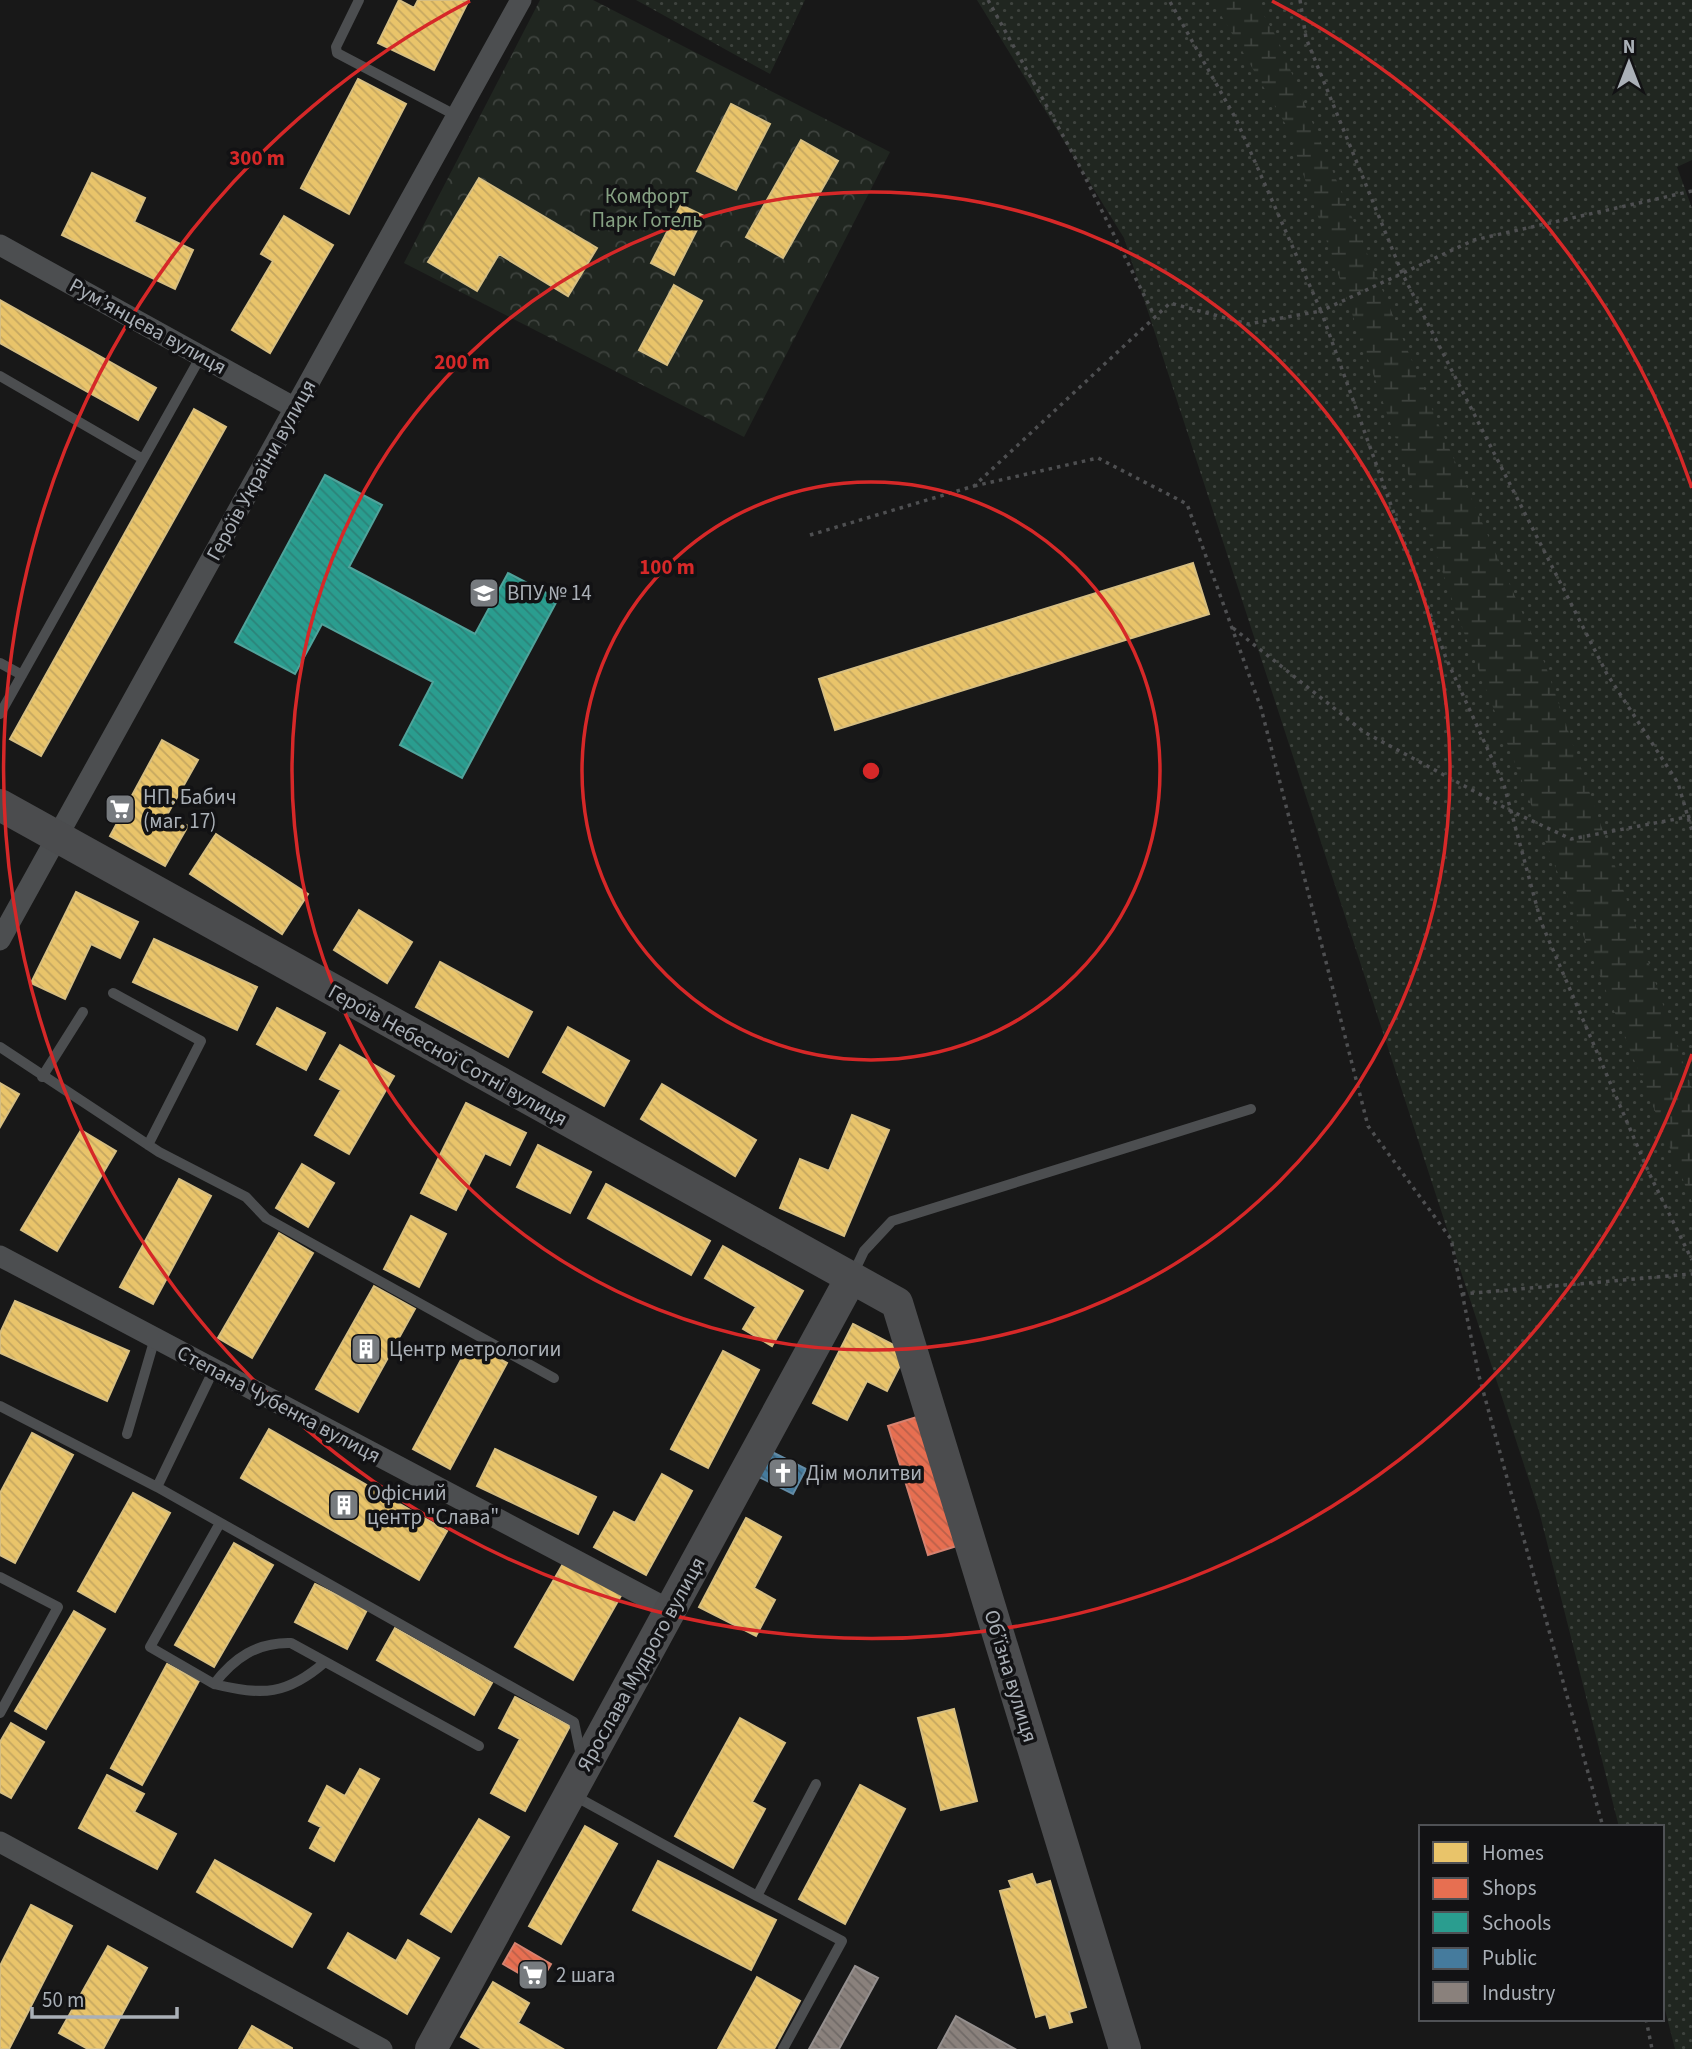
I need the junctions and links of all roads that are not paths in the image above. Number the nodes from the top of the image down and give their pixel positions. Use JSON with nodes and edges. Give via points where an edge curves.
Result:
{"nodes":[{"id":1,"x":359,"y":0,"type":"edge"},
{"id":2,"x":521,"y":0,"type":"edge"},
{"id":3,"x":457,"y":116,"type":"junction"},
{"id":4,"x":0,"y":244,"type":"edge"},
{"id":5,"x":201,"y":356,"type":"junction"},
{"id":6,"x":0,"y":376,"type":"edge"},
{"id":7,"x":295,"y":408,"type":"junction"},
{"id":8,"x":143,"y":459,"type":"junction"},
{"id":9,"x":0,"y":663,"type":"edge"},
{"id":10,"x":22,"y":675,"type":"junction"},
{"id":11,"x":0,"y":714,"type":"edge"},
{"id":12,"x":0,"y":804,"type":"edge"},
{"id":13,"x":58,"y":836,"type":"junction"},
{"id":14,"x":0,"y":940,"type":"edge"},
{"id":15,"x":113,"y":993,"type":"dead end"},
{"id":16,"x":83,"y":1012,"type":"dead end"},
{"id":17,"x":0,"y":1047,"type":"edge"},
{"id":18,"x":42,"y":1077,"type":"junction"},
{"id":19,"x":1251,"y":1109,"type":"dead end"},
{"id":20,"x":148,"y":1145,"type":"junction"},
{"id":21,"x":0,"y":1256,"type":"edge"},
{"id":22,"x":850,"y":1280,"type":"junction"},
{"id":23,"x":897,"y":1303,"type":"joint"},
{"id":24,"x":155,"y":1338,"type":"junction"},
{"id":25,"x":214,"y":1369,"type":"junction"},
{"id":26,"x":554,"y":1378,"type":"dead end"},
{"id":27,"x":0,"y":1406,"type":"edge"},
{"id":28,"x":127,"y":1434,"type":"dead end"},
{"id":29,"x":157,"y":1487,"type":"junction"},
{"id":30,"x":220,"y":1522,"type":"junction"},
{"id":31,"x":0,"y":1577,"type":"edge"},
{"id":32,"x":670,"y":1610,"type":"junction"},
{"id":33,"x":326,"y":1662,"type":"junction"},
{"id":34,"x":214,"y":1684,"type":"junction"},
{"id":35,"x":0,"y":1713,"type":"edge"},
{"id":36,"x":479,"y":1746,"type":"dead end"},
{"id":37,"x":577,"y":1781,"type":"junction"},
{"id":38,"x":816,"y":1784,"type":"dead end"},
{"id":39,"x":0,"y":1842,"type":"edge"},
{"id":40,"x":757,"y":1895,"type":"junction"},
{"id":41,"x":382,"y":2049,"type":"edge"},
{"id":42,"x":431,"y":2049,"type":"edge"},
{"id":43,"x":783,"y":2049,"type":"edge"},
{"id":44,"x":1125,"y":2049,"type":"edge"}],
"edges":[{"from":1,"to":3,"type":"lane","via":[[337,53]]},
{"from":2,"to":3,"type":"street","name":"Героїв України вулиця"},
{"from":3,"to":7,"type":"street","name":"Героїв України вулиця"},
{"from":4,"to":5,"type":"street","name":"Рум’янцева вулиця"},
{"from":5,"to":7,"type":"street","name":"Рум’янцева вулиця"},
{"from":5,"to":8,"type":"lane"},
{"from":6,"to":8,"type":"lane"},
{"from":7,"to":13,"type":"street","name":"Героїв України вулиця"},
{"from":8,"to":10,"type":"lane"},
{"from":9,"to":10,"type":"lane"},
{"from":10,"to":11,"type":"lane"},
{"from":12,"to":13,"type":"street","name":"Героїв Небесної Сотні вулиця"},
{"from":13,"to":14,"type":"street","name":"Героїв України вулиця"},
{"from":13,"to":22,"type":"street","name":"Героїв Небесної Сотні вулиця"},
{"from":15,"to":20,"type":"lane","via":[[201,1041]]},
{"from":16,"to":18,"type":"lane"},
{"from":17,"to":18,"type":"lane"},
{"from":18,"to":20,"type":"lane"},
{"from":19,"to":22,"type":"lane","via":[[892,1221],[864,1251]]},
{"from":20,"to":26,"type":"lane","via":[[246,1197],[266,1218]]},
{"from":21,"to":24,"type":"street","name":"Степана Чубенка вулиця"},
{"from":22,"to":23,"type":"street","name":"Героїв Небесної Сотні вулиця"},
{"from":22,"to":32,"type":"street","name":"Ярослава Мудрого вулиця"},
{"from":23,"to":44,"type":"street","name":"Об’їзна вулиця"},
{"from":24,"to":25,"type":"street","name":"Степана Чубенка вулиця"},
{"from":24,"to":28,"type":"lane"},
{"from":25,"to":29,"type":"lane"},
{"from":25,"to":32,"type":"street","name":"Степана Чубенка вулиця"},
{"from":27,"to":29,"type":"lane"},
{"from":29,"to":30,"type":"lane"},
{"from":30,"to":34,"type":"lane","via":[[150,1647]]},
{"from":30,"to":37,"type":"lane","via":[[574,1722]]},
{"from":31,"to":35,"type":"lane","via":[[58,1607]]},
{"from":32,"to":37,"type":"street","name":"Ярослава Мудрого вулиця"},
{"from":33,"to":34,"type":"lane","via":[[302,1682],[284,1689],[256,1692]]},
{"from":33,"to":34,"type":"lane","via":[[291,1643],[271,1643],[250,1650]]},
{"from":33,"to":36,"type":"lane"},
{"from":37,"to":40,"type":"lane"},
{"from":37,"to":42,"type":"street","name":"Ярослава Мудрого вулиця"},
{"from":38,"to":40,"type":"lane"},
{"from":39,"to":41,"type":"street"},
{"from":40,"to":43,"type":"lane","via":[[842,1941]]}]}
